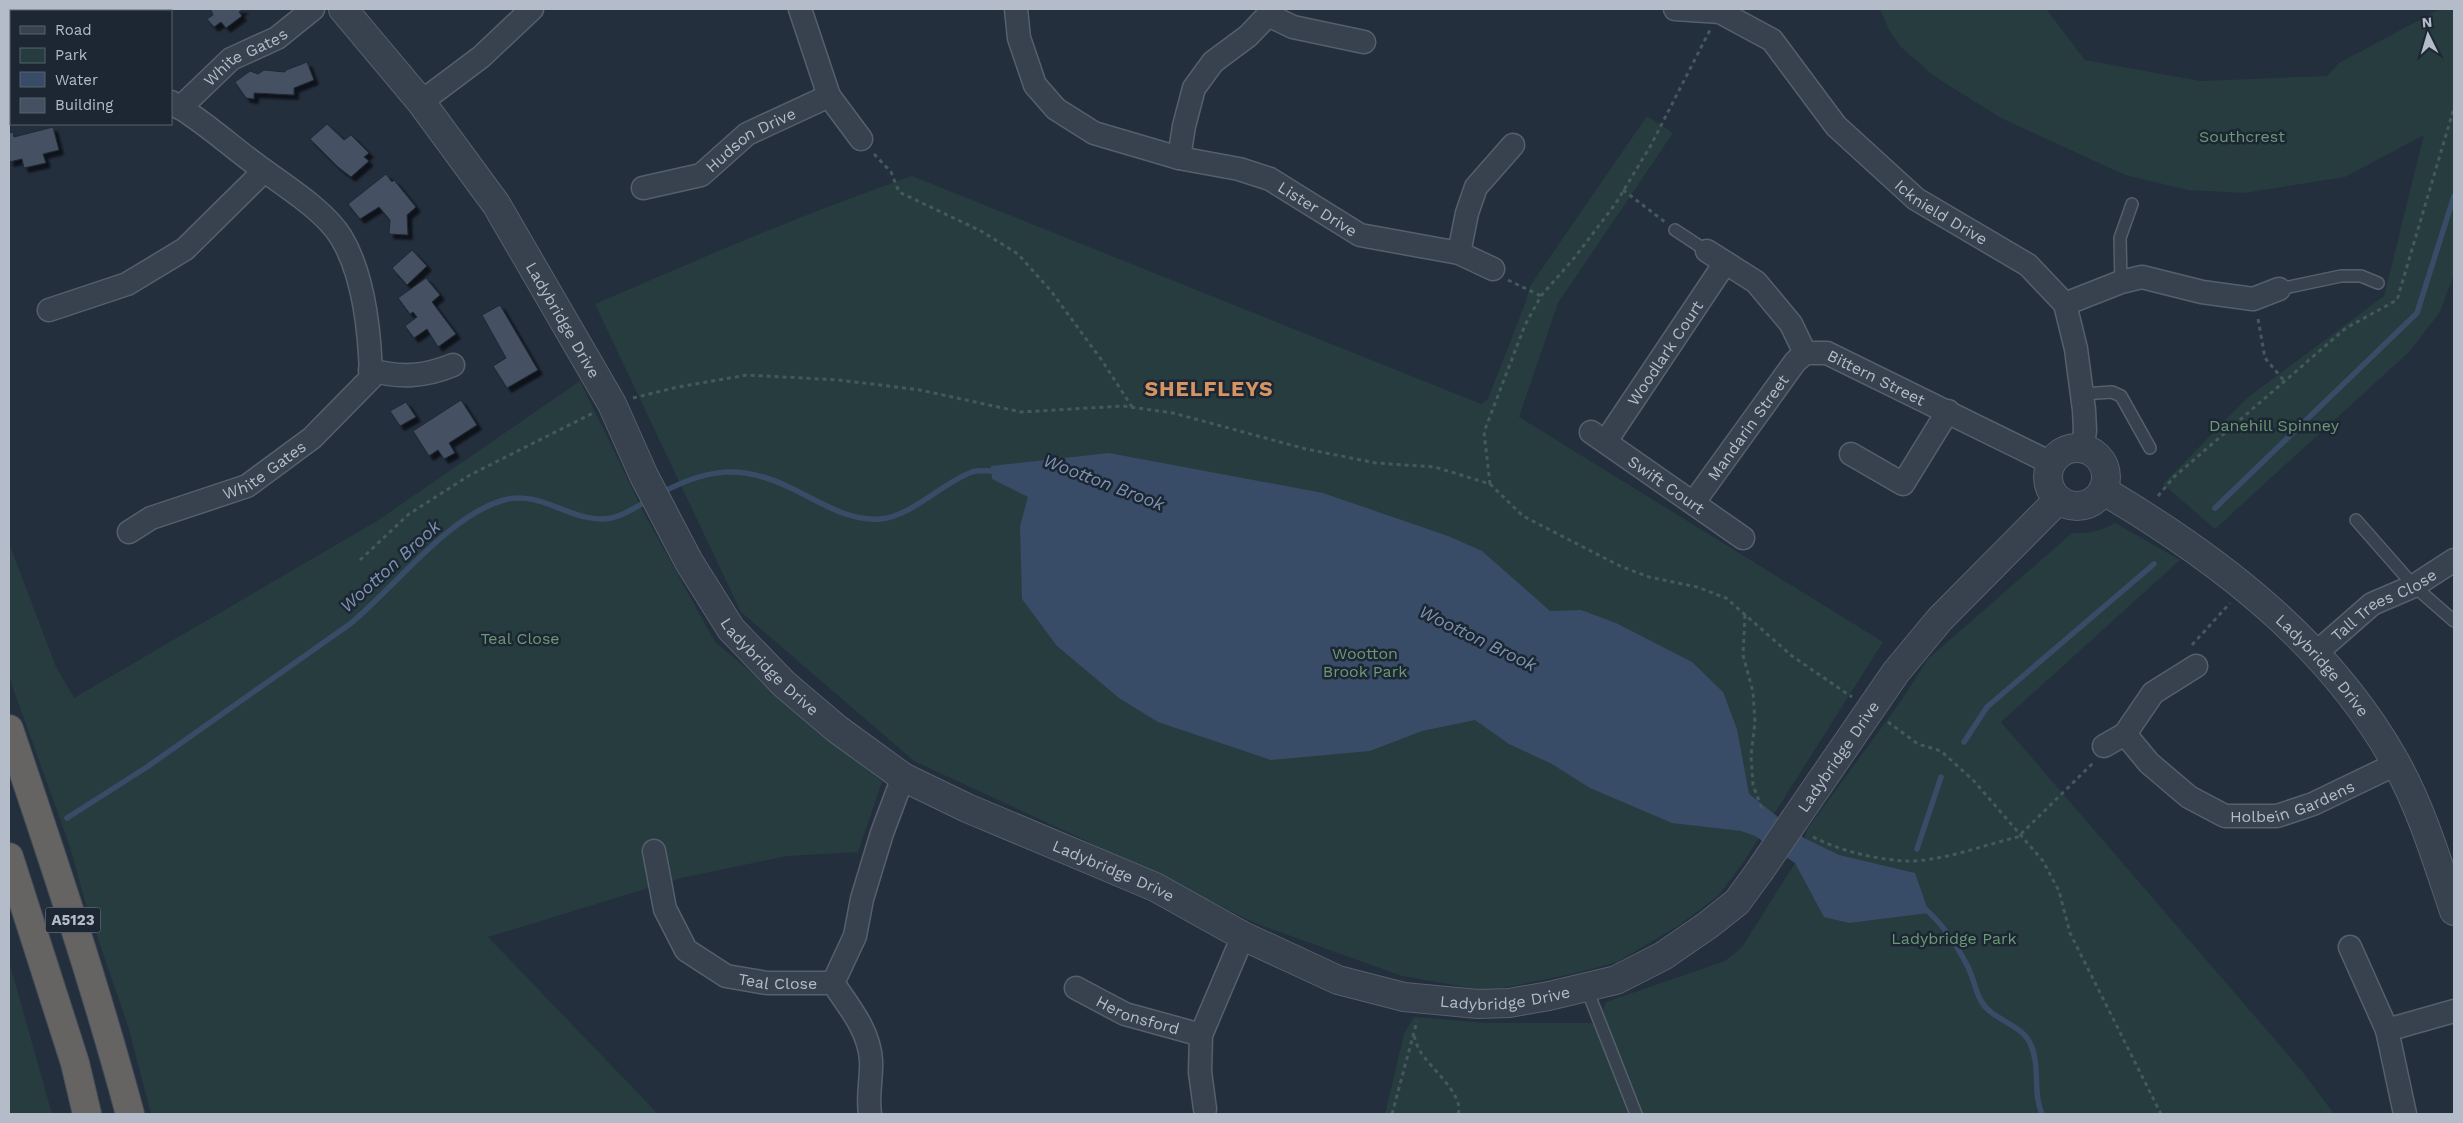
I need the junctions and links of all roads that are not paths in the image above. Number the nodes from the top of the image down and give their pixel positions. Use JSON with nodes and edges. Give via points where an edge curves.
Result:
{"nodes":[{"id":1,"x":313,"y":9,"type":"edge"},
{"id":2,"x":342,"y":9,"type":"edge"},
{"id":3,"x":532,"y":9,"type":"edge"},
{"id":4,"x":800,"y":9,"type":"edge"},
{"id":5,"x":1016,"y":9,"type":"edge"},
{"id":6,"x":1675,"y":9,"type":"edge"},
{"id":7,"x":1720,"y":10,"type":"edge"},
{"id":8,"x":1364,"y":42,"type":"dead end"},
{"id":9,"x":829,"y":96,"type":"junction"},
{"id":10,"x":421,"y":102,"type":"junction"},
{"id":11,"x":176,"y":105,"type":"edge"},
{"id":12,"x":861,"y":139,"type":"road end"},
{"id":13,"x":1513,"y":145,"type":"dead end"},
{"id":14,"x":1179,"y":158,"type":"junction"},
{"id":15,"x":264,"y":170,"type":"junction"},
{"id":16,"x":644,"y":188,"type":"dead end"},
{"id":17,"x":2132,"y":204,"type":"dead end"},
{"id":18,"x":1675,"y":230,"type":"road end"},
{"id":19,"x":1459,"y":253,"type":"junction"},
{"id":20,"x":1716,"y":257,"type":"junction"},
{"id":21,"x":1493,"y":270,"type":"road end"},
{"id":22,"x":2120,"y":282,"type":"junction"},
{"id":23,"x":2378,"y":283,"type":"dead end"},
{"id":24,"x":2279,"y":289,"type":"joint"},
{"id":25,"x":2065,"y":304,"type":"junction"},
{"id":26,"x":49,"y":310,"type":"dead end"},
{"id":27,"x":1805,"y":353,"type":"junction"},
{"id":28,"x":453,"y":365,"type":"dead end"},
{"id":29,"x":370,"y":370,"type":"junction"},
{"id":30,"x":2082,"y":394,"type":"junction"},
{"id":31,"x":1948,"y":411,"type":"junction"},
{"id":32,"x":1599,"y":436,"type":"joint"},
{"id":33,"x":2082,"y":448,"type":"junction"},
{"id":34,"x":2150,"y":448,"type":"dead end"},
{"id":35,"x":1851,"y":454,"type":"dead end"},
{"id":36,"x":2051,"y":463,"type":"junction"},
{"id":37,"x":2104,"y":491,"type":"junction"},
{"id":38,"x":2058,"y":500,"type":"junction"},
{"id":39,"x":1694,"y":502,"type":"junction"},
{"id":40,"x":2356,"y":520,"type":"dead end"},
{"id":41,"x":129,"y":532,"type":"dead end"},
{"id":42,"x":1743,"y":538,"type":"dead end"},
{"id":43,"x":2454,"y":560,"type":"edge"},
{"id":44,"x":2414,"y":586,"type":"junction"},
{"id":45,"x":2454,"y":621,"type":"edge"},
{"id":46,"x":2316,"y":653,"type":"junction"},
{"id":47,"x":2196,"y":666,"type":"road end"},
{"id":48,"x":9,"y":729,"type":"edge"},
{"id":49,"x":2125,"y":734,"type":"junction"},
{"id":50,"x":2104,"y":746,"type":"road end"},
{"id":51,"x":2396,"y":764,"type":"junction"},
{"id":52,"x":902,"y":777,"type":"junction"},
{"id":53,"x":654,"y":851,"type":"dead end"},
{"id":54,"x":9,"y":857,"type":"edge"},
{"id":55,"x":2454,"y":911,"type":"edge"},
{"id":56,"x":1243,"y":936,"type":"junction"},
{"id":57,"x":2350,"y":947,"type":"dead end"},
{"id":58,"x":833,"y":983,"type":"junction"},
{"id":59,"x":1586,"y":987,"type":"junction"},
{"id":60,"x":1076,"y":988,"type":"dead end"},
{"id":61,"x":2454,"y":1011,"type":"edge"},
{"id":62,"x":2387,"y":1030,"type":"junction"},
{"id":63,"x":1201,"y":1035,"type":"junction"},
{"id":64,"x":1207,"y":1112,"type":"edge"},
{"id":65,"x":87,"y":1114,"type":"edge"},
{"id":66,"x":130,"y":1114,"type":"edge"},
{"id":67,"x":870,"y":1114,"type":"edge"},
{"id":68,"x":1636,"y":1114,"type":"edge"},
{"id":69,"x":2405,"y":1114,"type":"edge"}],
"edges":[{"from":1,"to":11,"type":"street","name":"White Gates","via":[[277,38],[231,59]]},
{"from":2,"to":10,"type":"street","name":"Ladybridge Drive"},
{"from":3,"to":10,"type":"street","via":[[481,57]]},
{"from":4,"to":9,"type":"street"},
{"from":5,"to":14,"type":"street","name":"Lister Drive","via":[[1019,38],[1035,85],[1056,109],[1094,134]]},
{"from":6,"to":7,"type":"street","name":"Icknield Drive"},
{"from":7,"to":25,"type":"street","name":"Icknield Drive","via":[[1772,40],[1836,126],[1916,199],[2028,264]]},
{"from":8,"to":14,"type":"street","via":[[1293,27],[1268,15],[1248,36],[1213,62],[1194,88]]},
{"from":9,"to":12,"type":"street"},
{"from":9,"to":16,"type":"street","name":"Hudson Drive","via":[[747,134],[701,175]]},
{"from":10,"to":52,"type":"street","name":"Ladybridge Drive","via":[[496,204],[612,404],[662,511],[731,629],[784,684],[837,729]]},
{"from":11,"to":15,"type":"street","name":"White Gates"},
{"from":13,"to":19,"type":"street","via":[[1476,187]]},
{"from":14,"to":19,"type":"street","name":"Lister Drive","via":[[1238,169],[1270,179],[1360,235]]},
{"from":15,"to":26,"type":"street","via":[[185,249],[127,284]]},
{"from":15,"to":29,"type":"street","name":"White Gates","via":[[284,182],[341,237],[358,279],[370,335]]},
{"from":17,"to":22,"type":"lane","via":[[2120,238]]},
{"from":18,"to":20,"type":"lane"},
{"from":19,"to":21,"type":"street","name":"Lister Drive"},
{"from":20,"to":27,"type":"street","name":"Bittern Street","via":[[1756,282],[1791,324]]},
{"from":20,"to":32,"type":"street","name":"Woodlark Court"},
{"from":22,"to":24,"type":"street","via":[[2142,277],[2202,292],[2254,299]]},
{"from":22,"to":25,"type":"street"},
{"from":23,"to":24,"type":"lane","via":[[2361,276],[2340,276]]},
{"from":25,"to":30,"type":"street","name":"Icknield Drive"},
{"from":27,"to":31,"type":"street","name":"Bittern Street","via":[[1827,353]]},
{"from":27,"to":39,"type":"street","name":"Mandarin Street","via":[[1795,362]]},
{"from":28,"to":29,"type":"street","via":[[435,373],[416,376]]},
{"from":29,"to":41,"type":"street","name":"White Gates","via":[[371,378],[312,438],[248,486],[151,518]]},
{"from":30,"to":33,"type":"street","name":"Icknield Drive","via":[[2085,431]]},
{"from":30,"to":34,"type":"lane","via":[[2112,392],[2121,396]]},
{"from":31,"to":35,"type":"street","via":[[1903,484]]},
{"from":31,"to":36,"type":"street","name":"Bittern Street"},
{"from":32,"to":39,"type":"street","name":"Swift Court"},
{"from":33,"to":36,"type":"street","via":[[2058,454]]},
{"from":33,"to":37,"type":"street","via":[[2098,457],[2104,466]]},
{"from":36,"to":38,"type":"street","via":[[2048,480]]},
{"from":37,"to":38,"type":"street","via":[[2087,504],[2067,505]]},
{"from":37,"to":46,"type":"street","name":"Ladybridge Drive","via":[[2143,514],[2245,586]]},
{"from":38,"to":59,"type":"street","name":"Ladybridge Drive","bridge":true,"via":[[1940,619],[1896,672],[1869,709],[1804,828],[1759,872],[1737,902],[1663,956],[1616,980]]},
{"from":39,"to":42,"type":"street","name":"Swift Court"},
{"from":40,"to":44,"type":"lane"},
{"from":43,"to":44,"type":"street","name":"Tall Trees Close"},
{"from":44,"to":45,"type":"lane"},
{"from":44,"to":46,"type":"street","name":"Tall Trees Close","via":[[2372,604]]},
{"from":46,"to":51,"type":"street","name":"Ladybridge Drive","via":[[2349,692]]},
{"from":47,"to":49,"type":"street","via":[[2153,693]]},
{"from":48,"to":66,"type":"highway","number":"A5123","via":[[66,898]]},
{"from":49,"to":50,"type":"street"},
{"from":49,"to":51,"type":"street","name":"Holbein Gardens","via":[[2149,763],[2189,798],[2225,816],[2278,816],[2314,804]]},
{"from":51,"to":55,"type":"street","name":"Ladybridge Drive","via":[[2425,825]]},
{"from":52,"to":56,"type":"street","name":"Ladybridge Drive","via":[[967,808],[1155,887]]},
{"from":52,"to":58,"type":"street","name":"Teal Close","via":[[862,899],[855,936]]},
{"from":53,"to":58,"type":"street","name":"Teal Close","via":[[665,909],[686,950],[726,976],[767,984]]},
{"from":54,"to":65,"type":"highway","number":"A5123","via":[[75,1063]]},
{"from":56,"to":59,"type":"street","name":"Ladybridge Drive","via":[[1338,980],[1416,998],[1478,1004],[1509,1003]]},
{"from":56,"to":63,"type":"street","name":"Heronsford"},
{"from":57,"to":62,"type":"street"},
{"from":58,"to":67,"type":"street","name":"Teal Close","via":[[861,1025],[871,1059]]},
{"from":59,"to":68,"type":"lane"},
{"from":60,"to":63,"type":"street","name":"Heronsford","via":[[1125,1014]]},
{"from":61,"to":62,"type":"street"},
{"from":62,"to":69,"type":"street"},
{"from":63,"to":64,"type":"street","name":"Heronsford","via":[[1200,1072]]}]}
